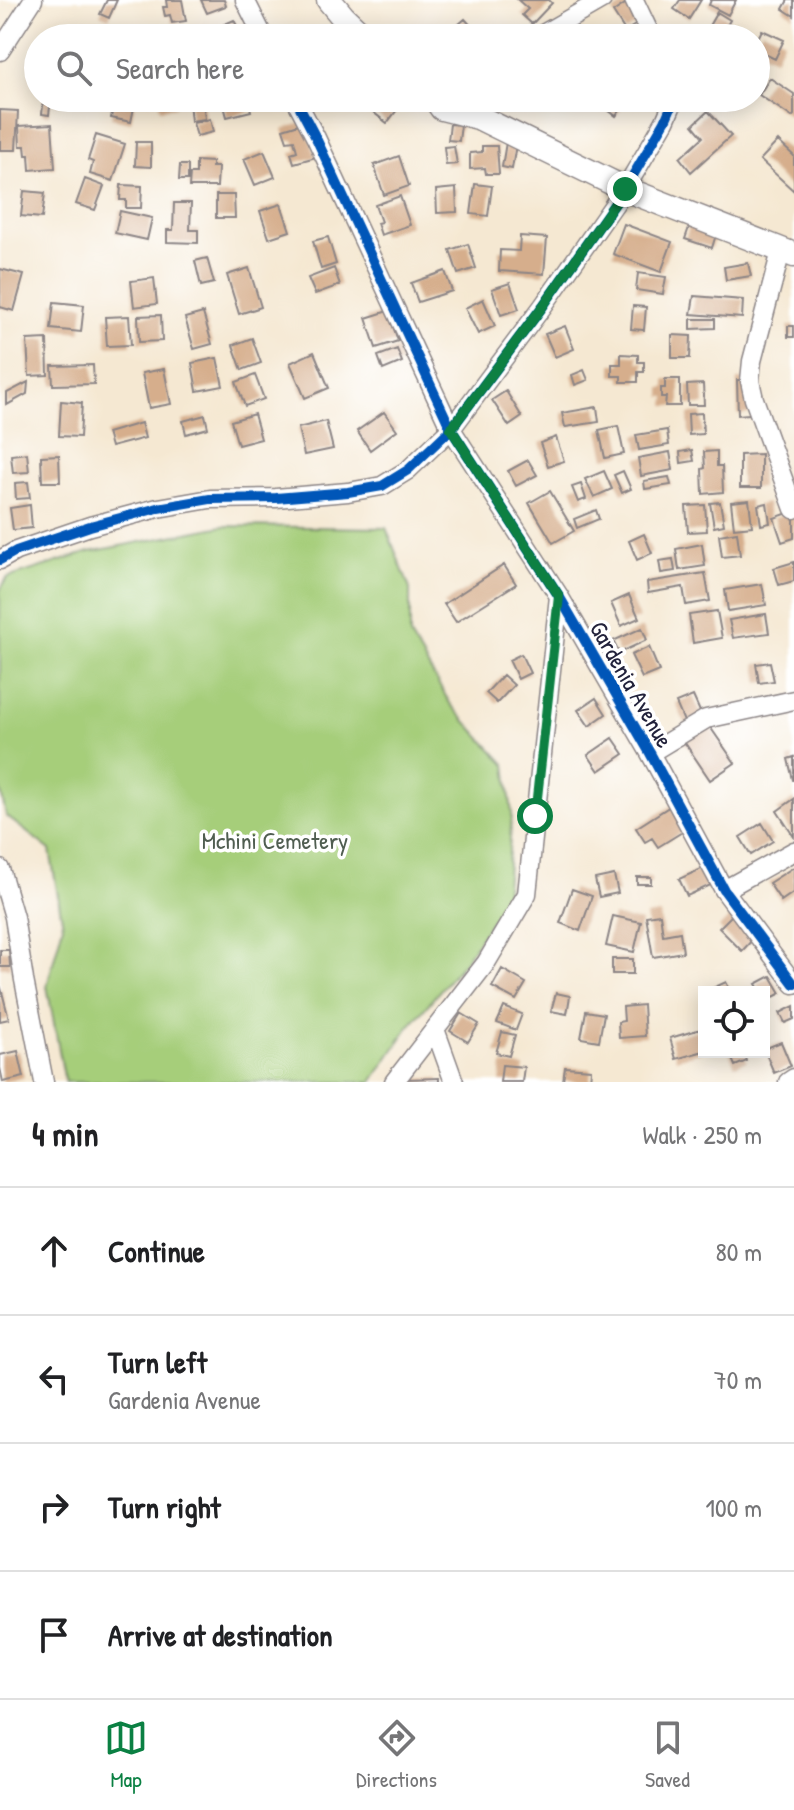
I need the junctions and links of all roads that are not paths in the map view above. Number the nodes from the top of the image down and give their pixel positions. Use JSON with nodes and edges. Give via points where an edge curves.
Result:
{"nodes":[{"id":1,"x":33,"y":0,"type":"edge"},
{"id":2,"x":245,"y":0,"type":"edge"},
{"id":3,"x":329,"y":0,"type":"edge"},
{"id":4,"x":602,"y":0,"type":"edge"},
{"id":5,"x":634,"y":0,"type":"edge"},
{"id":6,"x":257,"y":24,"type":"edge"},
{"id":7,"x":350,"y":24,"type":"edge"},
{"id":8,"x":560,"y":24,"type":"edge"},
{"id":9,"x":645,"y":24,"type":"edge"},
{"id":10,"x":0,"y":51,"type":"edge"},
{"id":11,"x":302,"y":112,"type":"edge"},
{"id":12,"x":467,"y":112,"type":"edge"},
{"id":13,"x":669,"y":112,"type":"edge"},
{"id":14,"x":625,"y":189,"type":"junction"},
{"id":15,"x":787,"y":253,"type":"edge"},
{"id":16,"x":451,"y":429,"type":"junction"},
{"id":17,"x":794,"y":509,"type":"edge"},
{"id":18,"x":0,"y":560,"type":"edge"},
{"id":19,"x":559,"y":596,"type":"junction"},
{"id":20,"x":794,"y":700,"type":"edge"},
{"id":21,"x":650,"y":753,"type":"junction"},
{"id":22,"x":794,"y":851,"type":"edge"},
{"id":23,"x":0,"y":869,"type":"edge"},
{"id":24,"x":724,"y":890,"type":"junction"},
{"id":25,"x":794,"y":984,"type":"edge"},
{"id":26,"x":435,"y":1029,"type":"junction"},
{"id":27,"x":794,"y":1078,"type":"edge"},
{"id":28,"x":44,"y":1082,"type":"edge"},
{"id":29,"x":394,"y":1082,"type":"edge"},
{"id":30,"x":454,"y":1082,"type":"edge"},
{"id":31,"x":788,"y":1082,"type":"edge"}],
"edges":[{"from":1,"to":10,"type":"street"},
{"from":2,"to":6,"type":"street"},
{"from":3,"to":7,"type":"street"},
{"from":4,"to":8,"type":"street"},
{"from":5,"to":9,"type":"street"},
{"from":11,"to":16,"type":"street","name":"Gardenia Avenue"},
{"from":12,"to":14,"type":"street"},
{"from":13,"to":14,"type":"street"},
{"from":14,"to":15,"type":"street"},
{"from":14,"to":16,"type":"street"},
{"from":15,"to":17,"type":"street","via":[[750,381]]},
{"from":16,"to":18,"type":"street","via":[[408,470],[382,486],[158,508],[90,526]]},
{"from":16,"to":19,"type":"street","name":"Gardenia Avenue"},
{"from":19,"to":21,"type":"street","name":"Gardenia Avenue"},
{"from":19,"to":26,"type":"street","via":[[527,894],[486,963]]},
{"from":20,"to":21,"type":"street","via":[[706,719]]},
{"from":21,"to":24,"type":"street","name":"Gardenia Avenue"},
{"from":22,"to":24,"type":"street"},
{"from":23,"to":28,"type":"street","via":[[14,917]]},
{"from":24,"to":25,"type":"street","name":"Gardenia Avenue"},
{"from":26,"to":29,"type":"street"},
{"from":26,"to":30,"type":"street"},
{"from":27,"to":31,"type":"street"}]}
